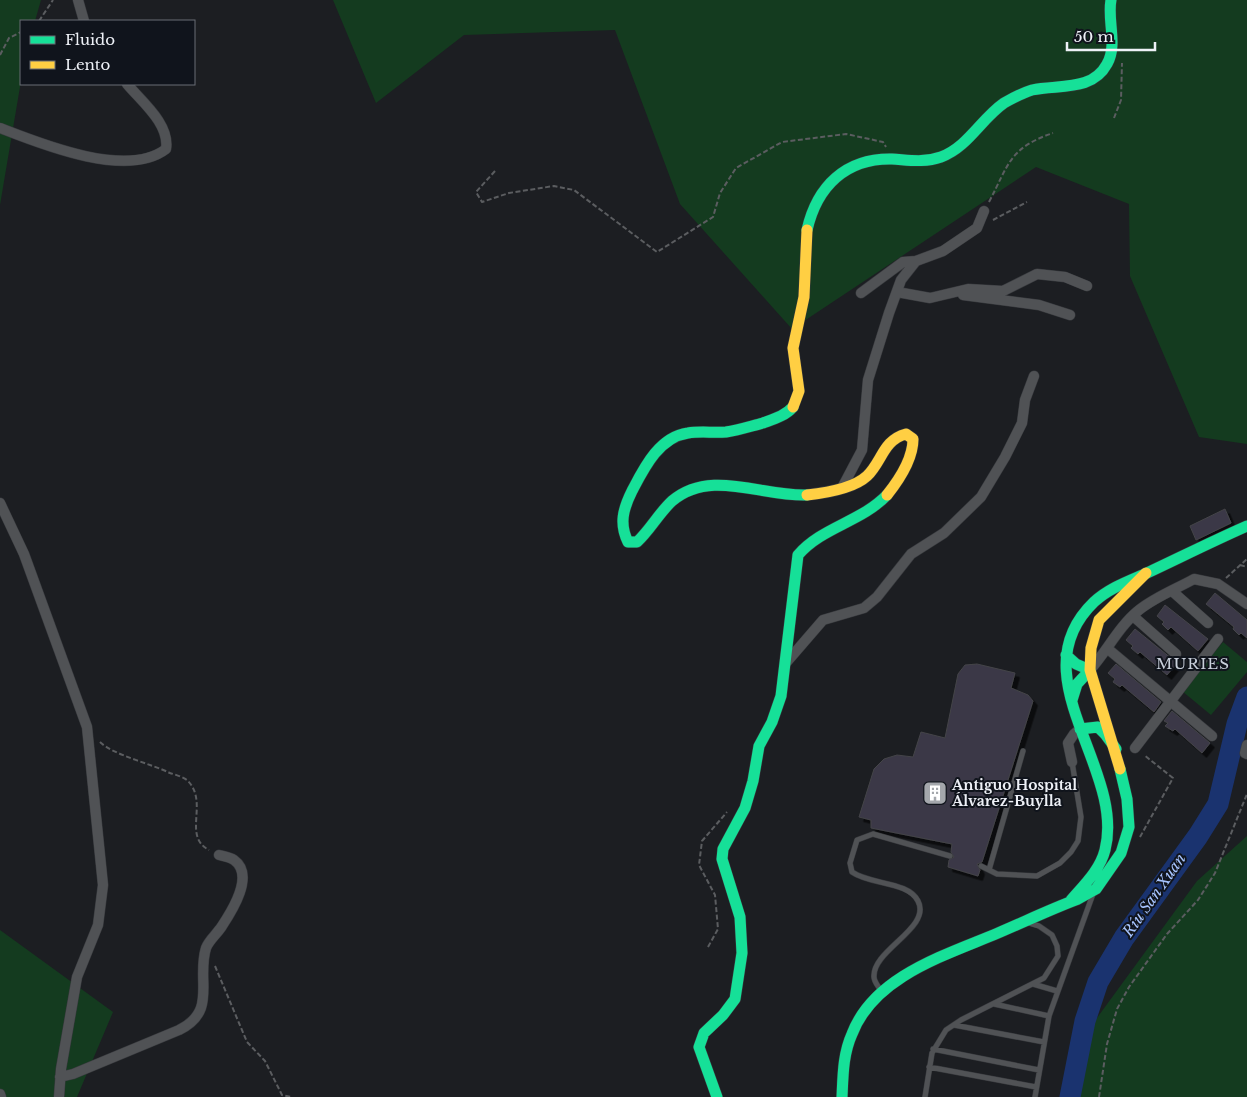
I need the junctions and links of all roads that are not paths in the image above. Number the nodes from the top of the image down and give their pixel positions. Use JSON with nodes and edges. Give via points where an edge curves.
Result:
{"nodes":[{"id":1,"x":78,"y":0,"type":"edge"},
{"id":2,"x":1111,"y":0,"type":"edge"},
{"id":3,"x":84,"y":20,"type":"edge"},
{"id":4,"x":128,"y":85,"type":"edge"},
{"id":5,"x":0,"y":128,"type":"edge"},
{"id":6,"x":984,"y":211,"type":"road end"},
{"id":7,"x":916,"y":261,"type":"junction"},
{"id":8,"x":1087,"y":286,"type":"dead end"},
{"id":9,"x":897,"y":292,"type":"junction"},
{"id":10,"x":862,"y":293,"type":"dead end"},
{"id":11,"x":952,"y":293,"type":"junction"},
{"id":12,"x":1070,"y":314,"type":"dead end"},
{"id":13,"x":1034,"y":376,"type":"dead end"},
{"id":14,"x":843,"y":486,"type":"junction"},
{"id":15,"x":0,"y":503,"type":"edge"},
{"id":16,"x":1247,"y":526,"type":"edge"},
{"id":17,"x":1146,"y":573,"type":"junction"},
{"id":18,"x":1172,"y":591,"type":"junction"},
{"id":19,"x":1247,"y":604,"type":"edge"},
{"id":20,"x":1133,"y":616,"type":"junction"},
{"id":21,"x":1208,"y":623,"type":"dead end"},
{"id":22,"x":1218,"y":639,"type":"dead end"},
{"id":23,"x":1108,"y":649,"type":"junction"},
{"id":24,"x":1176,"y":654,"type":"dead end"},
{"id":25,"x":1066,"y":655,"type":"junction"},
{"id":26,"x":785,"y":665,"type":"junction"},
{"id":27,"x":1090,"y":670,"type":"junction"},
{"id":28,"x":1169,"y":700,"type":"junction"},
{"id":29,"x":1071,"y":704,"type":"junction"},
{"id":30,"x":1080,"y":729,"type":"junction"},
{"id":31,"x":1212,"y":736,"type":"dead end"},
{"id":32,"x":1247,"y":745,"type":"edge"},
{"id":33,"x":1134,"y":748,"type":"dead end"},
{"id":34,"x":1116,"y":749,"type":"junction"},
{"id":35,"x":1023,"y":751,"type":"dead end"},
{"id":36,"x":1247,"y":754,"type":"edge"},
{"id":37,"x":1072,"y":762,"type":"joint"},
{"id":38,"x":219,"y":855,"type":"road end"},
{"id":39,"x":950,"y":856,"type":"dead end"},
{"id":40,"x":981,"y":866,"type":"dead end"},
{"id":41,"x":988,"y":870,"type":"junction"},
{"id":42,"x":1096,"y":889,"type":"junction"},
{"id":43,"x":1069,"y":902,"type":"junction"},
{"id":44,"x":1026,"y":922,"type":"junction"},
{"id":45,"x":1033,"y":984,"type":"junction"},
{"id":46,"x":881,"y":991,"type":"junction"},
{"id":47,"x":1057,"y":991,"type":"junction"},
{"id":48,"x":994,"y":1003,"type":"junction"},
{"id":49,"x":1049,"y":1016,"type":"junction"},
{"id":50,"x":954,"y":1025,"type":"junction"},
{"id":51,"x":1044,"y":1042,"type":"junction"},
{"id":52,"x":933,"y":1049,"type":"junction"},
{"id":53,"x":930,"y":1067,"type":"junction"},
{"id":54,"x":1039,"y":1070,"type":"junction"},
{"id":55,"x":60,"y":1077,"type":"junction"},
{"id":56,"x":1036,"y":1087,"type":"junction"},
{"id":57,"x":59,"y":1097,"type":"edge"},
{"id":58,"x":717,"y":1097,"type":"edge"},
{"id":59,"x":842,"y":1097,"type":"edge"},
{"id":60,"x":925,"y":1097,"type":"edge"},
{"id":61,"x":1035,"y":1097,"type":"edge"}],
"edges":[{"from":1,"to":3,"type":"street"},
{"from":2,"to":14,"type":"street","via":[[1111,50],[1108,63],[1098,75],[1077,87],[1022,93],[988,116],[961,146],[945,156],[921,163],[862,160],[845,167],[815,203],[806,228],[802,311],[793,348],[800,385],[798,399],[790,411],[751,426],[727,432],[692,432],[663,444],[627,502],[621,522],[623,534],[628,542],[637,542],[671,502],[709,483],[807,496]]},
{"from":4,"to":5,"type":"street","via":[[163,127],[168,139],[166,149],[147,160],[82,156]]},
{"from":6,"to":7,"type":"street","via":[[977,228],[943,251]]},
{"from":7,"to":9,"type":"street","via":[[901,280]]},
{"from":7,"to":10,"type":"street","via":[[903,262]]},
{"from":8,"to":11,"type":"street","via":[[1065,277],[1037,274],[1002,292],[968,289]]},
{"from":9,"to":11,"type":"street","via":[[930,298]]},
{"from":9,"to":14,"type":"street","via":[[868,380],[862,450]]},
{"from":11,"to":12,"type":"street","via":[[1039,305]]},
{"from":13,"to":26,"type":"street","via":[[1024,400],[1022,423],[981,498],[944,533],[911,554],[877,597],[864,608],[823,620]]},
{"from":14,"to":26,"type":"street","via":[[865,478],[896,437],[906,434],[913,439],[914,450],[888,494],[874,506],[820,533],[798,555]]},
{"from":15,"to":55,"type":"street","via":[[24,554],[87,727],[103,885],[98,925],[76,977]]},
{"from":16,"to":17,"type":"street"},
{"from":17,"to":25,"type":"street","via":[[1115,587],[1089,607],[1075,628]]},
{"from":17,"to":27,"type":"street","via":[[1100,620]]},
{"from":18,"to":19,"type":"street","via":[[1194,579],[1218,584]]},
{"from":18,"to":20,"type":"street"},
{"from":18,"to":21,"type":"street"},
{"from":20,"to":23,"type":"street"},
{"from":20,"to":24,"type":"street"},
{"from":22,"to":28,"type":"street"},
{"from":23,"to":27,"type":"street"},
{"from":23,"to":28,"type":"street"},
{"from":25,"to":27,"type":"street"},
{"from":25,"to":29,"type":"street"},
{"from":26,"to":58,"type":"street","via":[[781,696],[759,746],[745,808],[723,849],[722,859],[740,917],[742,953],[735,999],[704,1033],[699,1047]]},
{"from":27,"to":29,"type":"street","via":[[1077,684]]},
{"from":27,"to":34,"type":"street"},
{"from":28,"to":31,"type":"street"},
{"from":28,"to":33,"type":"street"},
{"from":29,"to":30,"type":"street"},
{"from":30,"to":34,"type":"street","via":[[1098,726]]},
{"from":30,"to":37,"type":"street","via":[[1068,743]]},
{"from":30,"to":43,"type":"street","via":[[1102,786],[1108,840],[1101,862]]},
{"from":32,"to":36,"type":"street"},
{"from":34,"to":42,"type":"street","via":[[1127,798],[1129,827],[1121,853]]},
{"from":35,"to":41,"type":"lane"},
{"from":37,"to":41,"type":"lane","via":[[1081,817],[1078,841],[1071,852],[1060,863],[1037,876],[997,874]]},
{"from":38,"to":55,"type":"street","via":[[233,860],[240,867],[242,886],[206,948],[204,996],[197,1018],[179,1030]]},
{"from":39,"to":46,"type":"lane","via":[[873,834],[857,840],[850,863],[852,872],[872,881],[903,888],[919,902],[918,919],[876,964],[874,978]]},
{"from":40,"to":41,"type":"lane"},
{"from":42,"to":43,"type":"street"},
{"from":42,"to":47,"type":"lane"},
{"from":43,"to":44,"type":"street"},
{"from":44,"to":45,"type":"lane","via":[[1052,935],[1057,946],[1058,956],[1044,978]]},
{"from":44,"to":46,"type":"street","via":[[923,964]]},
{"from":45,"to":47,"type":"lane"},
{"from":45,"to":48,"type":"lane"},
{"from":46,"to":59,"type":"street","via":[[858,1020],[849,1044]]},
{"from":47,"to":49,"type":"lane"},
{"from":48,"to":49,"type":"lane"},
{"from":48,"to":50,"type":"lane"},
{"from":49,"to":51,"type":"lane"},
{"from":50,"to":51,"type":"lane"},
{"from":50,"to":52,"type":"lane","via":[[946,1030]]},
{"from":51,"to":54,"type":"lane"},
{"from":52,"to":53,"type":"lane"},
{"from":52,"to":54,"type":"lane"},
{"from":53,"to":56,"type":"lane"},
{"from":53,"to":60,"type":"lane"},
{"from":54,"to":56,"type":"lane"},
{"from":55,"to":57,"type":"street"},
{"from":56,"to":61,"type":"lane"}]}
